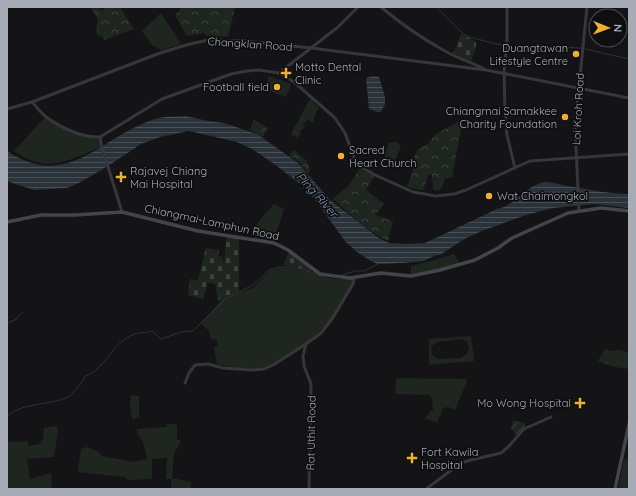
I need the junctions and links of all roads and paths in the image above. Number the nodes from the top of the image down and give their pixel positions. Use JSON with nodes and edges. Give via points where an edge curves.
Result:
{"nodes":[{"id":1,"x":358,"y":7,"type":"edge"},
{"id":2,"x":381,"y":7,"type":"edge"},
{"id":3,"x":507,"y":7,"type":"edge"},
{"id":4,"x":588,"y":7,"type":"edge"},
{"id":5,"x":311,"y":48,"type":"junction"},
{"id":6,"x":486,"y":70,"type":"junction"},
{"id":7,"x":279,"y":72,"type":"junction"},
{"id":8,"x":504,"y":74,"type":"junction"},
{"id":9,"x":578,"y":88,"type":"junction"},
{"id":10,"x":629,"y":98,"type":"edge"},
{"id":11,"x":32,"y":102,"type":"junction"},
{"id":12,"x":7,"y":109,"type":"edge"},
{"id":13,"x":100,"y":137,"type":"junction"},
{"id":14,"x":629,"y":154,"type":"edge"},
{"id":15,"x":576,"y":158,"type":"junction"},
{"id":16,"x":514,"y":164,"type":"junction"},
{"id":17,"x":521,"y":165,"type":"junction"},
{"id":18,"x":515,"y":168,"type":"junction"},
{"id":19,"x":123,"y":210,"type":"junction"},
{"id":20,"x":579,"y":210,"type":"junction"},
{"id":21,"x":629,"y":211,"type":"edge"},
{"id":22,"x":7,"y":222,"type":"edge"},
{"id":23,"x":360,"y":277,"type":"junction"},
{"id":24,"x":350,"y":278,"type":"junction"},
{"id":25,"x":353,"y":284,"type":"junction"},
{"id":26,"x":306,"y":344,"type":"junction"},
{"id":27,"x":186,"y":383,"type":"dead end"},
{"id":28,"x":551,"y":417,"type":"dead end"},
{"id":29,"x":629,"y":424,"type":"edge"},
{"id":30,"x":309,"y":489,"type":"edge"},
{"id":31,"x":426,"y":489,"type":"edge"},
{"id":32,"x":615,"y":489,"type":"edge"}],
"edges":[{"from":1,"to":5,"type":"street"},
{"from":2,"to":6,"type":"street","via":[[443,51]]},
{"from":3,"to":8,"type":"street"},
{"from":4,"to":9,"type":"street","name":"Loi Kroh Road"},
{"from":5,"to":6,"type":"street","name":"Changklan Road"},
{"from":5,"to":7,"type":"street"},
{"from":5,"to":11,"type":"street","name":"Changklan Road","via":[[245,41],[203,40],[150,57]]},
{"from":6,"to":8,"type":"street","name":"Changklan Road"},
{"from":7,"to":13,"type":"street","via":[[240,72],[162,98]]},
{"from":7,"to":18,"type":"street","via":[[335,118],[360,166],[408,190],[434,195],[452,194]]},
{"from":8,"to":9,"type":"street","name":"Changklan Road"},
{"from":8,"to":16,"type":"street","via":[[506,125]]},
{"from":9,"to":10,"type":"street","name":"Changklan Road"},
{"from":9,"to":15,"type":"street","name":"Loi Kroh Road"},
{"from":11,"to":12,"type":"street","name":"Changklan Road"},
{"from":11,"to":13,"type":"street","via":[[44,115],[59,124],[82,135]]},
{"from":13,"to":19,"type":"street"},
{"from":14,"to":15,"type":"street"},
{"from":15,"to":17,"type":"street","via":[[539,160]]},
{"from":15,"to":20,"type":"street","name":"Loi Kroh Road"},
{"from":16,"to":17,"type":"street"},
{"from":16,"to":18,"type":"street"},
{"from":17,"to":18,"type":"street"},
{"from":19,"to":22,"type":"main road","name":"Chiangmai-Lamphun Road","via":[[75,215],[41,215]]},
{"from":19,"to":24,"type":"main road","name":"Chiangmai-Lamphun Road","via":[[198,231],[277,244],[322,274]]},
{"from":20,"to":21,"type":"main road","name":"Chiangmai-Lamphun Road","via":[[606,208]]},
{"from":20,"to":23,"type":"main road","name":"Chiangmai-Lamphun Road","via":[[516,236],[481,257],[452,267],[411,276],[381,273]]},
{"from":23,"to":24,"type":"main road","name":"Chiangmai-Lamphun Road"},
{"from":23,"to":25,"type":"street"},
{"from":24,"to":25,"type":"street","via":[[354,280]]},
{"from":25,"to":26,"type":"street","via":[[332,319],[321,333]]},
{"from":26,"to":27,"type":"street","via":[[273,365],[258,370],[223,368],[208,364],[194,366]]},
{"from":26,"to":30,"type":"street","name":"Rat Uthit Road","via":[[304,366],[311,384]]},
{"from":28,"to":31,"type":"street","via":[[524,429],[501,453],[462,463]]},
{"from":29,"to":32,"type":"main road"}]}
